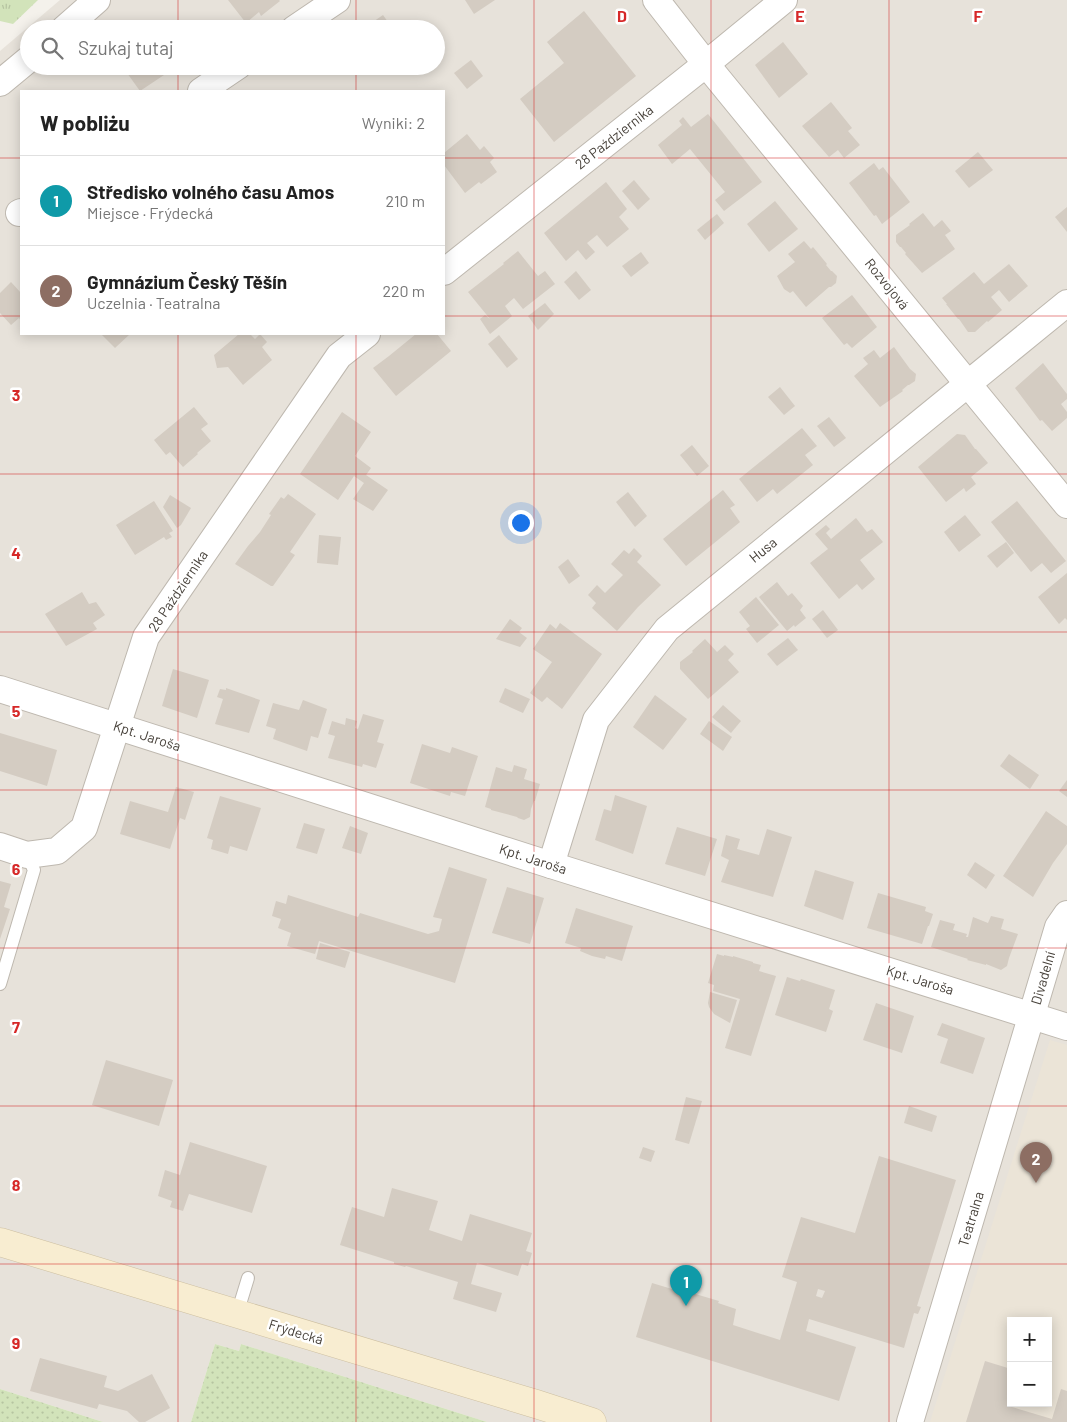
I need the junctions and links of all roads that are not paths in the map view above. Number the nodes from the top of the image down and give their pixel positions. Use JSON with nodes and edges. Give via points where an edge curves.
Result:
{"nodes":[{"id":1,"x":97,"y":0,"type":"edge"},
{"id":2,"x":336,"y":0,"type":"edge"},
{"id":3,"x":656,"y":0,"type":"edge"},
{"id":4,"x":784,"y":0,"type":"edge"},
{"id":5,"x":74,"y":20,"type":"edge"},
{"id":6,"x":307,"y":20,"type":"edge"},
{"id":7,"x":706,"y":64,"type":"junction"},
{"id":8,"x":20,"y":66,"type":"edge"},
{"id":9,"x":224,"y":75,"type":"edge"},
{"id":10,"x":0,"y":83,"type":"edge"},
{"id":11,"x":202,"y":90,"type":"edge"},
{"id":12,"x":445,"y":271,"type":"edge"},
{"id":13,"x":1067,"y":303,"type":"edge"},
{"id":14,"x":366,"y":335,"type":"edge"},
{"id":15,"x":968,"y":384,"type":"junction"},
{"id":16,"x":1067,"y":505,"type":"edge"},
{"id":17,"x":0,"y":689,"type":"edge"},
{"id":18,"x":117,"y":726,"type":"junction"},
{"id":19,"x":0,"y":846,"type":"edge"},
{"id":20,"x":27,"y":855,"type":"junction"},
{"id":21,"x":551,"y":865,"type":"junction"},
{"id":22,"x":1067,"y":914,"type":"edge"},
{"id":23,"x":0,"y":984,"type":"edge"},
{"id":24,"x":1032,"y":1016,"type":"junction"},
{"id":25,"x":1067,"y":1027,"type":"edge"},
{"id":26,"x":0,"y":1242,"type":"edge"},
{"id":27,"x":248,"y":1278,"type":"dead end"},
{"id":28,"x":237,"y":1314,"type":"junction"},
{"id":29,"x":592,"y":1422,"type":"edge"},
{"id":30,"x":910,"y":1422,"type":"edge"}],
"edges":[{"from":1,"to":5,"type":"street"},
{"from":2,"to":6,"type":"street"},
{"from":3,"to":7,"type":"street","name":"Rozvojová"},
{"from":4,"to":7,"type":"street","name":"28 Października"},
{"from":7,"to":12,"type":"street","name":"28 Października"},
{"from":7,"to":15,"type":"street","name":"Rozvojová"},
{"from":8,"to":10,"type":"street"},
{"from":9,"to":11,"type":"street"},
{"from":13,"to":15,"type":"street","name":"Husa"},
{"from":14,"to":18,"type":"street","name":"28 Października","via":[[339,356],[146,637]]},
{"from":15,"to":16,"type":"street","name":"Rozvojová"},
{"from":15,"to":21,"type":"street","name":"Husa","via":[[667,629],[596,720]]},
{"from":17,"to":18,"type":"street","name":"Kpt. Jaroša"},
{"from":18,"to":20,"type":"street","name":"28 Października","via":[[84,828],[57,851]]},
{"from":18,"to":21,"type":"street","name":"Kpt. Jaroša"},
{"from":19,"to":20,"type":"street","name":"28 Października"},
{"from":20,"to":23,"type":"lane","via":[[34,870]]},
{"from":21,"to":24,"type":"street","name":"Kpt. Jaroša"},
{"from":22,"to":24,"type":"street","name":"Divadelní","via":[[1058,927]]},
{"from":24,"to":25,"type":"street","name":"Kpt. Jaroša"},
{"from":24,"to":30,"type":"street","name":"Teatralna"},
{"from":26,"to":28,"type":"main road","name":"Frýdecká"},
{"from":27,"to":28,"type":"lane"},
{"from":28,"to":29,"type":"main road","name":"Frýdecká"}]}
